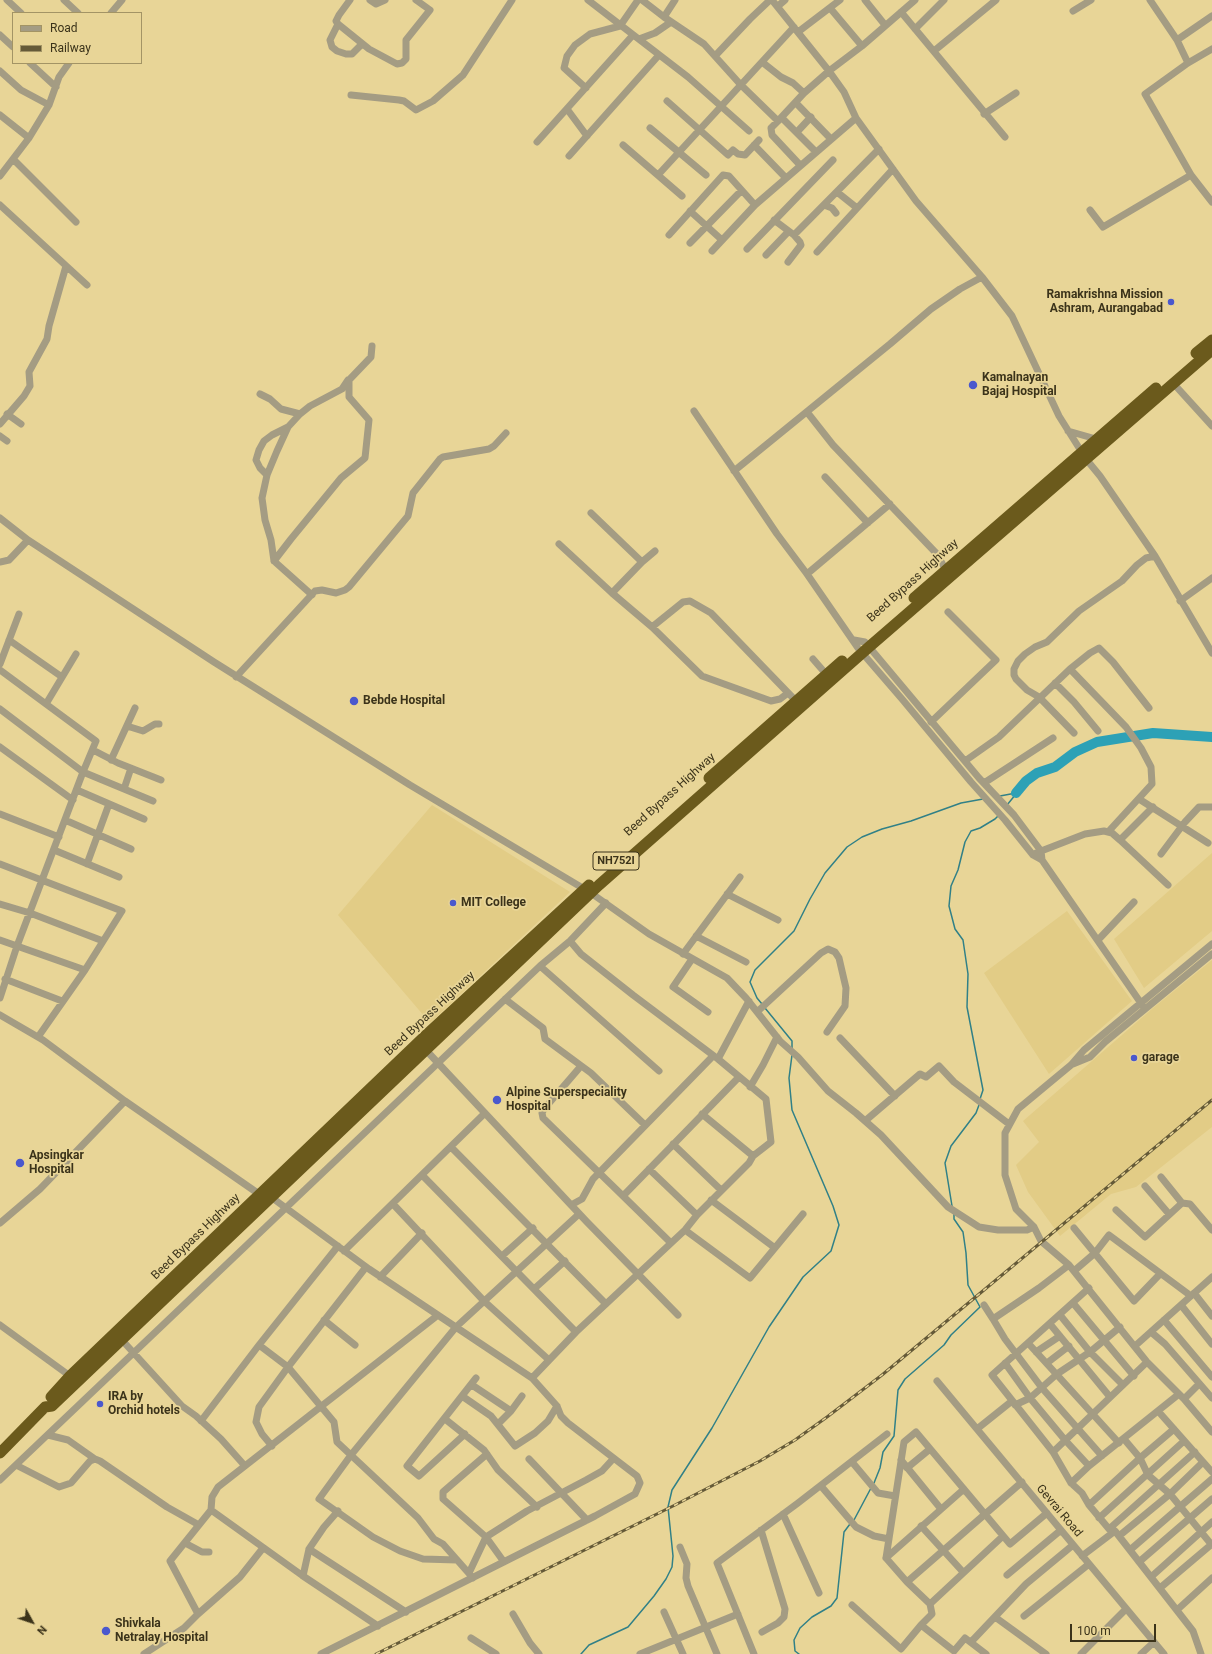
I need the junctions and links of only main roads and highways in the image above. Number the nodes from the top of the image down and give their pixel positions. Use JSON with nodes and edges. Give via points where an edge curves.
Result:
{"nodes":[{"id":1,"x":1212,"y":340,"type":"edge"},
{"id":2,"x":1212,"y":350,"type":"edge"},
{"id":3,"x":1083,"y":455,"type":"junction"},
{"id":4,"x":862,"y":646,"type":"junction"},
{"id":5,"x":587,"y":891,"type":"junction"},
{"id":6,"x":422,"y":1046,"type":"junction"},
{"id":7,"x":45,"y":1408,"type":"junction"},
{"id":8,"x":0,"y":1453,"type":"edge"}],
"edges":[{"from":1,"to":3,"type":"highway","name":"Beed Bypass Highway","number":"NH752I","via":[[1096,439]]},
{"from":2,"to":3,"type":"highway","name":"Beed Bypass Highway","number":"NH752I"},
{"from":3,"to":4,"type":"highway","name":"Beed Bypass Highway","number":"NH752I"},
{"from":3,"to":4,"type":"highway","name":"Beed Bypass Highway","number":"NH752I","via":[[946,570]]},
{"from":4,"to":5,"type":"highway","name":"Beed Bypass Highway","number":"NH752I"},
{"from":4,"to":5,"type":"highway","name":"Beed Bypass Highway","number":"NH752I","via":[[792,697]]},
{"from":5,"to":6,"type":"highway","name":"Beed Bypass Highway","number":"NH752I"},
{"from":6,"to":7,"type":"highway","name":"Beed Bypass Highway","number":"NH752I","via":[[271,1197],[52,1406]]},
{"from":6,"to":7,"type":"highway","name":"Beed Bypass Highway","number":"NH752I","via":[[259,1194],[70,1376],[47,1401]]},
{"from":7,"to":8,"type":"highway","name":"Beed Bypass Highway","number":"NH752I"}]}
